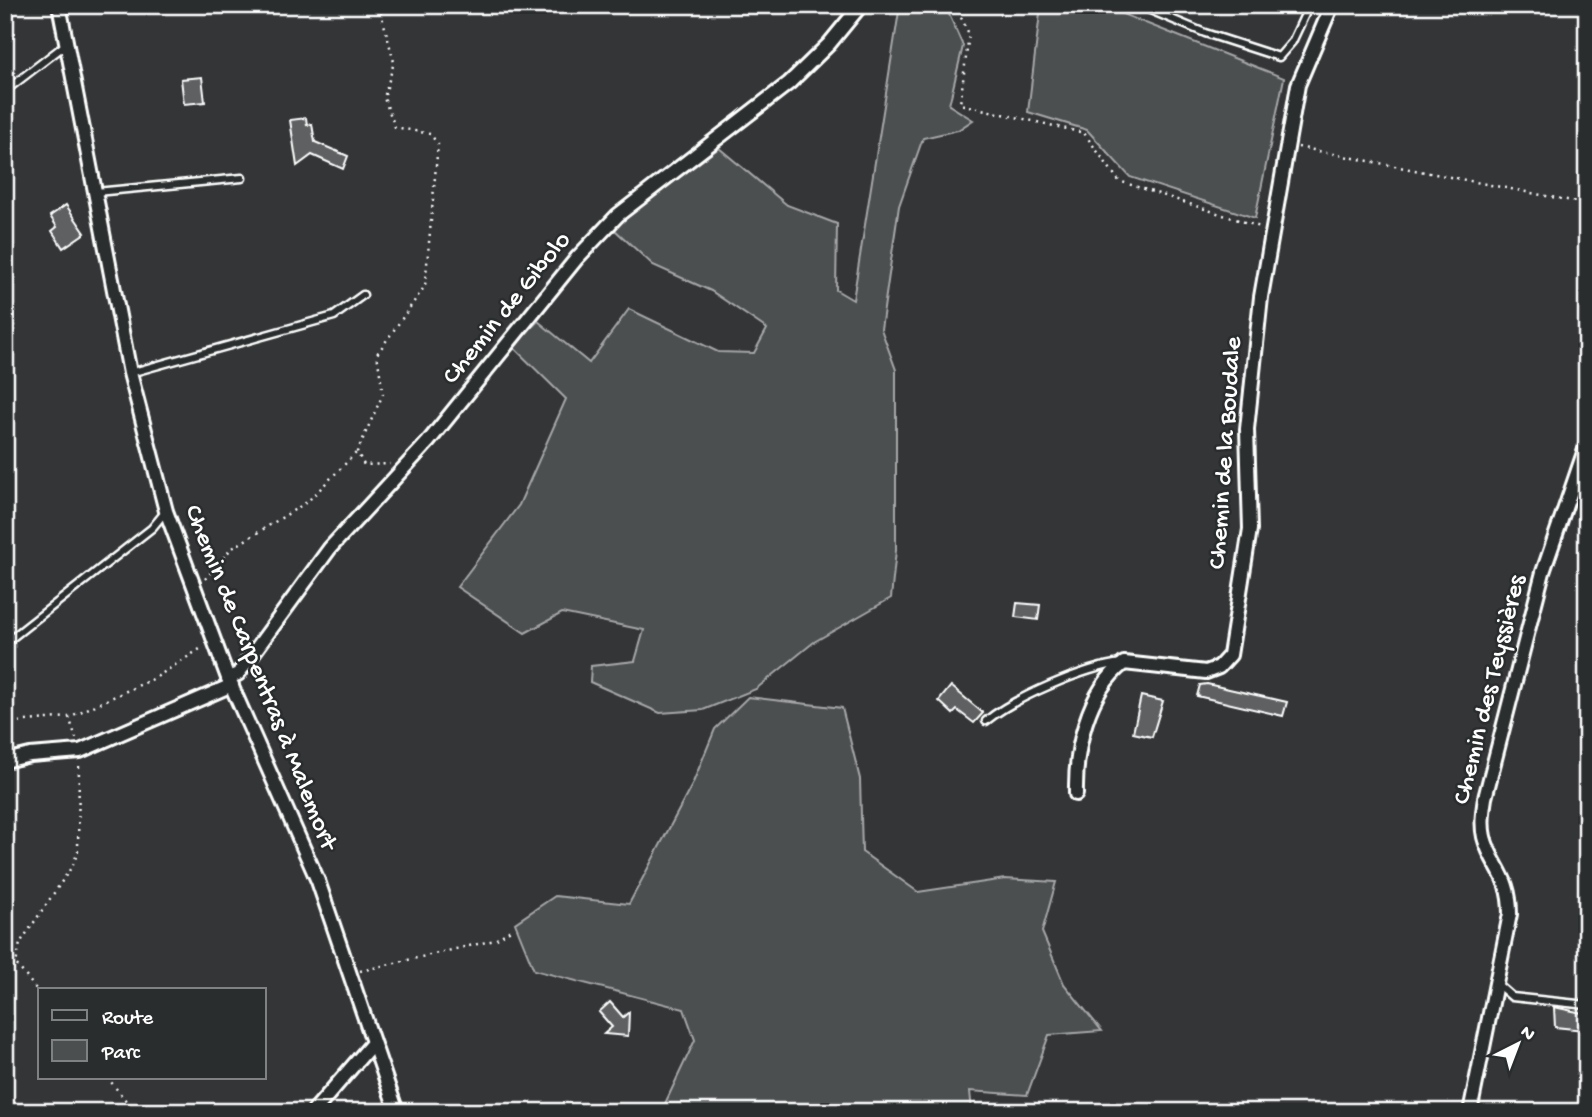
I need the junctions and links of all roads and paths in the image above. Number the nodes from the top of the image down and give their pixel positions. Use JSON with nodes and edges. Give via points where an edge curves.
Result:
{"nodes":[{"id":1,"x":59,"y":5,"type":"edge"},
{"id":2,"x":379,"y":5,"type":"edge"},
{"id":3,"x":861,"y":5,"type":"edge"},
{"id":4,"x":955,"y":5,"type":"edge"},
{"id":5,"x":1138,"y":5,"type":"edge"},
{"id":6,"x":1332,"y":5,"type":"edge"},
{"id":7,"x":1307,"y":10,"type":"dead end"},
{"id":8,"x":67,"y":44,"type":"junction"},
{"id":9,"x":5,"y":91,"type":"edge"},
{"id":10,"x":1288,"y":145,"type":"junction"},
{"id":11,"x":242,"y":178,"type":"dead end"},
{"id":12,"x":96,"y":192,"type":"junction"},
{"id":13,"x":1587,"y":204,"type":"edge"},
{"id":14,"x":1273,"y":231,"type":"junction"},
{"id":15,"x":363,"y":295,"type":"dead end"},
{"id":16,"x":130,"y":373,"type":"junction"},
{"id":17,"x":1587,"y":444,"type":"edge"},
{"id":18,"x":357,"y":452,"type":"junction"},
{"id":19,"x":408,"y":464,"type":"junction"},
{"id":20,"x":166,"y":511,"type":"junction"},
{"id":21,"x":197,"y":588,"type":"junction"},
{"id":22,"x":5,"y":638,"type":"edge"},
{"id":23,"x":214,"y":640,"type":"junction"},
{"id":24,"x":1124,"y":663,"type":"junction"},
{"id":25,"x":230,"y":682,"type":"junction"},
{"id":26,"x":69,"y":716,"type":"junction"},
{"id":27,"x":985,"y":721,"type":"dead end"},
{"id":28,"x":5,"y":723,"type":"edge"},
{"id":29,"x":79,"y":751,"type":"junction"},
{"id":30,"x":5,"y":761,"type":"edge"},
{"id":31,"x":1076,"y":794,"type":"dead end"},
{"id":32,"x":512,"y":929,"type":"dead end"},
{"id":33,"x":350,"y":973,"type":"junction"},
{"id":34,"x":1496,"y":983,"type":"junction"},
{"id":35,"x":38,"y":992,"type":"edge"},
{"id":36,"x":1587,"y":1005,"type":"edge"},
{"id":37,"x":372,"y":1044,"type":"junction"},
{"id":38,"x":108,"y":1078,"type":"edge"},
{"id":39,"x":135,"y":1112,"type":"edge"},
{"id":40,"x":313,"y":1112,"type":"edge"},
{"id":41,"x":397,"y":1112,"type":"edge"},
{"id":42,"x":1470,"y":1112,"type":"edge"}],
"edges":[{"from":1,"to":8,"type":"street","name":"Chemin de Carpentras à Malemort"},
{"from":2,"to":18,"type":"path","via":[[394,62],[384,98],[396,127],[430,134],[438,144],[425,286],[377,354],[383,394]]},
{"from":3,"to":19,"type":"street","name":"Chemin de Gibolo","via":[[789,83],[618,215],[577,258]]},
{"from":4,"to":14,"type":"path","via":[[969,34],[960,104],[1084,134],[1119,181]]},
{"from":5,"to":7,"type":"lane","via":[[1279,57]]},
{"from":6,"to":10,"type":"street","name":"Chemin de la Boudale","via":[[1298,85]]},
{"from":8,"to":9,"type":"lane"},
{"from":8,"to":12,"type":"street","name":"Chemin de Carpentras à Malemort"},
{"from":10,"to":13,"type":"path"},
{"from":10,"to":14,"type":"street","name":"Chemin de la Boudale"},
{"from":11,"to":12,"type":"lane"},
{"from":12,"to":16,"type":"street","name":"Chemin de Carpentras à Malemort"},
{"from":14,"to":24,"type":"street","name":"Chemin de la Boudale","via":[[1247,429],[1250,529],[1230,655],[1206,672]]},
{"from":15,"to":16,"type":"lane","via":[[334,316]]},
{"from":16,"to":20,"type":"street","name":"Chemin de Carpentras à Malemort"},
{"from":17,"to":34,"type":"street","name":"Chemin des Teyssières","via":[[1543,572],[1485,799],[1485,839],[1510,895]]},
{"from":18,"to":19,"type":"path","via":[[364,465]]},
{"from":18,"to":21,"type":"path","via":[[307,502],[231,549]]},
{"from":19,"to":25,"type":"street","name":"Chemin de Gibolo","via":[[330,548]]},
{"from":20,"to":21,"type":"street","name":"Chemin de Carpentras à Malemort"},
{"from":20,"to":22,"type":"lane","via":[[152,528],[8,641]]},
{"from":21,"to":23,"type":"street","name":"Chemin de Carpentras à Malemort"},
{"from":23,"to":25,"type":"street","name":"Chemin de Carpentras à Malemort"},
{"from":23,"to":26,"type":"path","via":[[155,678]]},
{"from":24,"to":27,"type":"lane","via":[[1098,666],[1003,707]]},
{"from":24,"to":31,"type":"street","via":[[1112,672],[1084,723]]},
{"from":25,"to":29,"type":"street","name":"Chemin de Gibolo"},
{"from":25,"to":33,"type":"street","name":"Chemin de Carpentras à Malemort","via":[[318,881]]},
{"from":26,"to":28,"type":"path"},
{"from":26,"to":29,"type":"path"},
{"from":29,"to":30,"type":"street","name":"Chemin de Gibolo"},
{"from":29,"to":35,"type":"path","via":[[78,851],[20,943],[16,964]]},
{"from":32,"to":33,"type":"path","via":[[495,940]]},
{"from":33,"to":37,"type":"street","name":"Chemin de Carpentras à Malemort"},
{"from":34,"to":36,"type":"lane","via":[[1512,997]]},
{"from":34,"to":42,"type":"street","name":"Chemin des Teyssières"},
{"from":37,"to":40,"type":"street"},
{"from":37,"to":41,"type":"street","name":"Chemin de Carpentras à Malemort"},
{"from":38,"to":39,"type":"path"}]}
